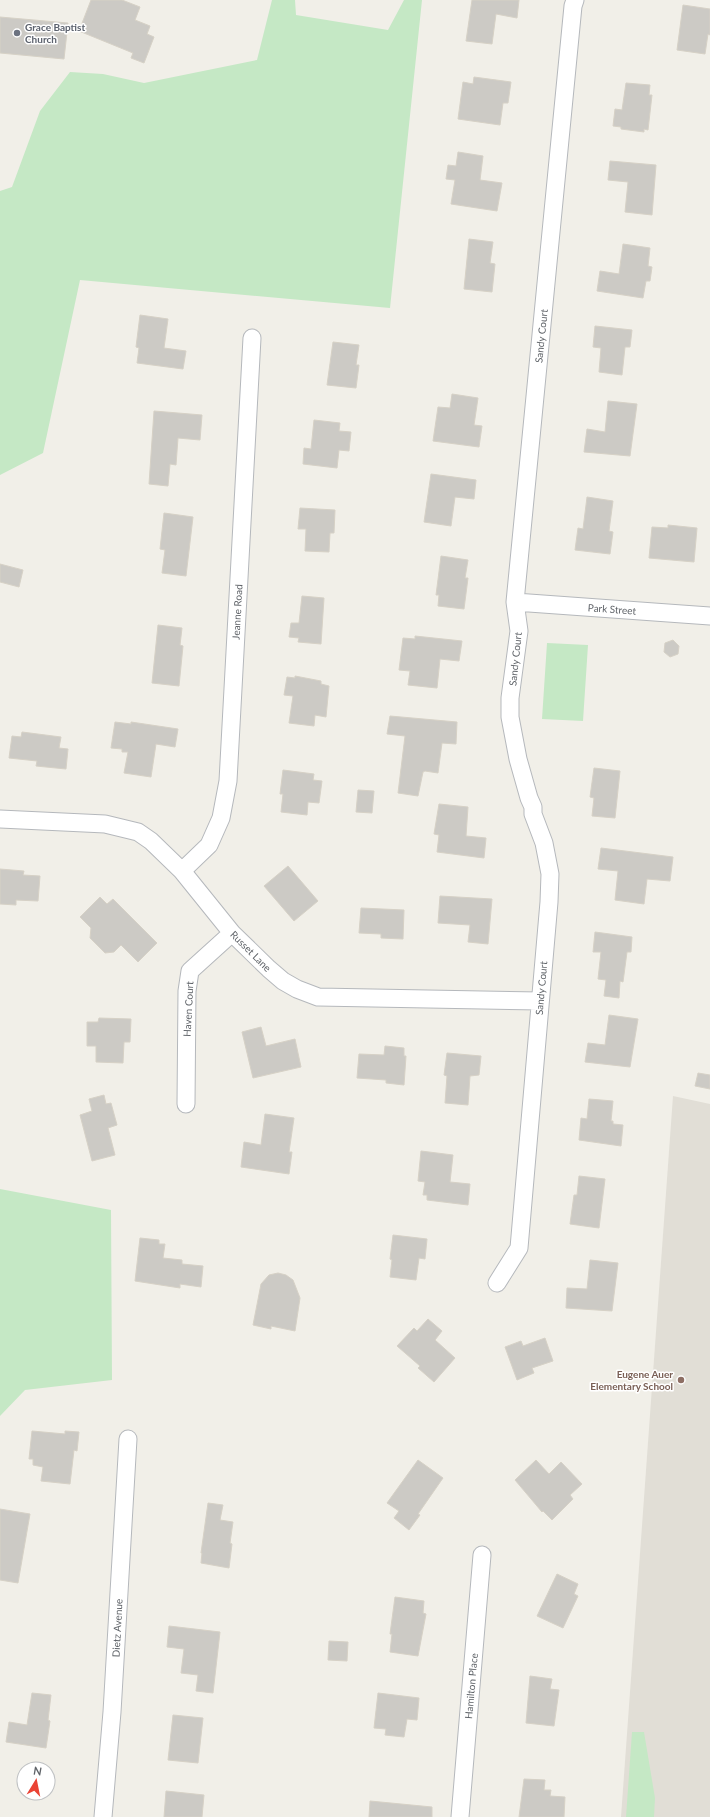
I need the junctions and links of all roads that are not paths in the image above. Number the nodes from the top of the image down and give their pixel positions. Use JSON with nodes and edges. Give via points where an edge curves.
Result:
{"nodes":[{"id":1,"x":575,"y":0,"type":"edge"},
{"id":2,"x":252,"y":338,"type":"dead end"},
{"id":3,"x":515,"y":602,"type":"junction"},
{"id":4,"x":710,"y":616,"type":"edge"},
{"id":5,"x":0,"y":819,"type":"edge"},
{"id":6,"x":182,"y":871,"type":"junction"},
{"id":7,"x":232,"y":932,"type":"junction"},
{"id":8,"x":540,"y":1001,"type":"junction"},
{"id":9,"x":186,"y":1104,"type":"dead end"},
{"id":10,"x":497,"y":1283,"type":"dead end"},
{"id":11,"x":128,"y":1439,"type":"dead end"},
{"id":12,"x":482,"y":1555,"type":"dead end"},
{"id":13,"x":103,"y":1817,"type":"edge"},
{"id":14,"x":460,"y":1817,"type":"edge"}],
"edges":[{"from":1,"to":3,"type":"street","name":"Sandy Court"},
{"from":2,"to":6,"type":"street","name":"Jeanne Road","via":[[228,781],[221,818],[209,845]]},
{"from":3,"to":4,"type":"street","name":"Park Street"},
{"from":3,"to":8,"type":"street","name":"Sandy Court","via":[[519,631],[510,717],[518,758],[533,814],[544,843],[550,874]]},
{"from":5,"to":6,"type":"street","name":"Russet Lane","via":[[105,824],[138,832]]},
{"from":6,"to":7,"type":"street","name":"Russet Lane"},
{"from":7,"to":8,"type":"street","name":"Russet Lane","via":[[283,980],[318,997]]},
{"from":7,"to":9,"type":"street","name":"Haven Court","via":[[190,971],[186,991]]},
{"from":8,"to":10,"type":"street","name":"Sandy Court","via":[[520,1248]]},
{"from":11,"to":13,"type":"street","name":"Dietz Avenue","via":[[112,1712]]},
{"from":12,"to":14,"type":"street","name":"Hamilton Place"}]}
